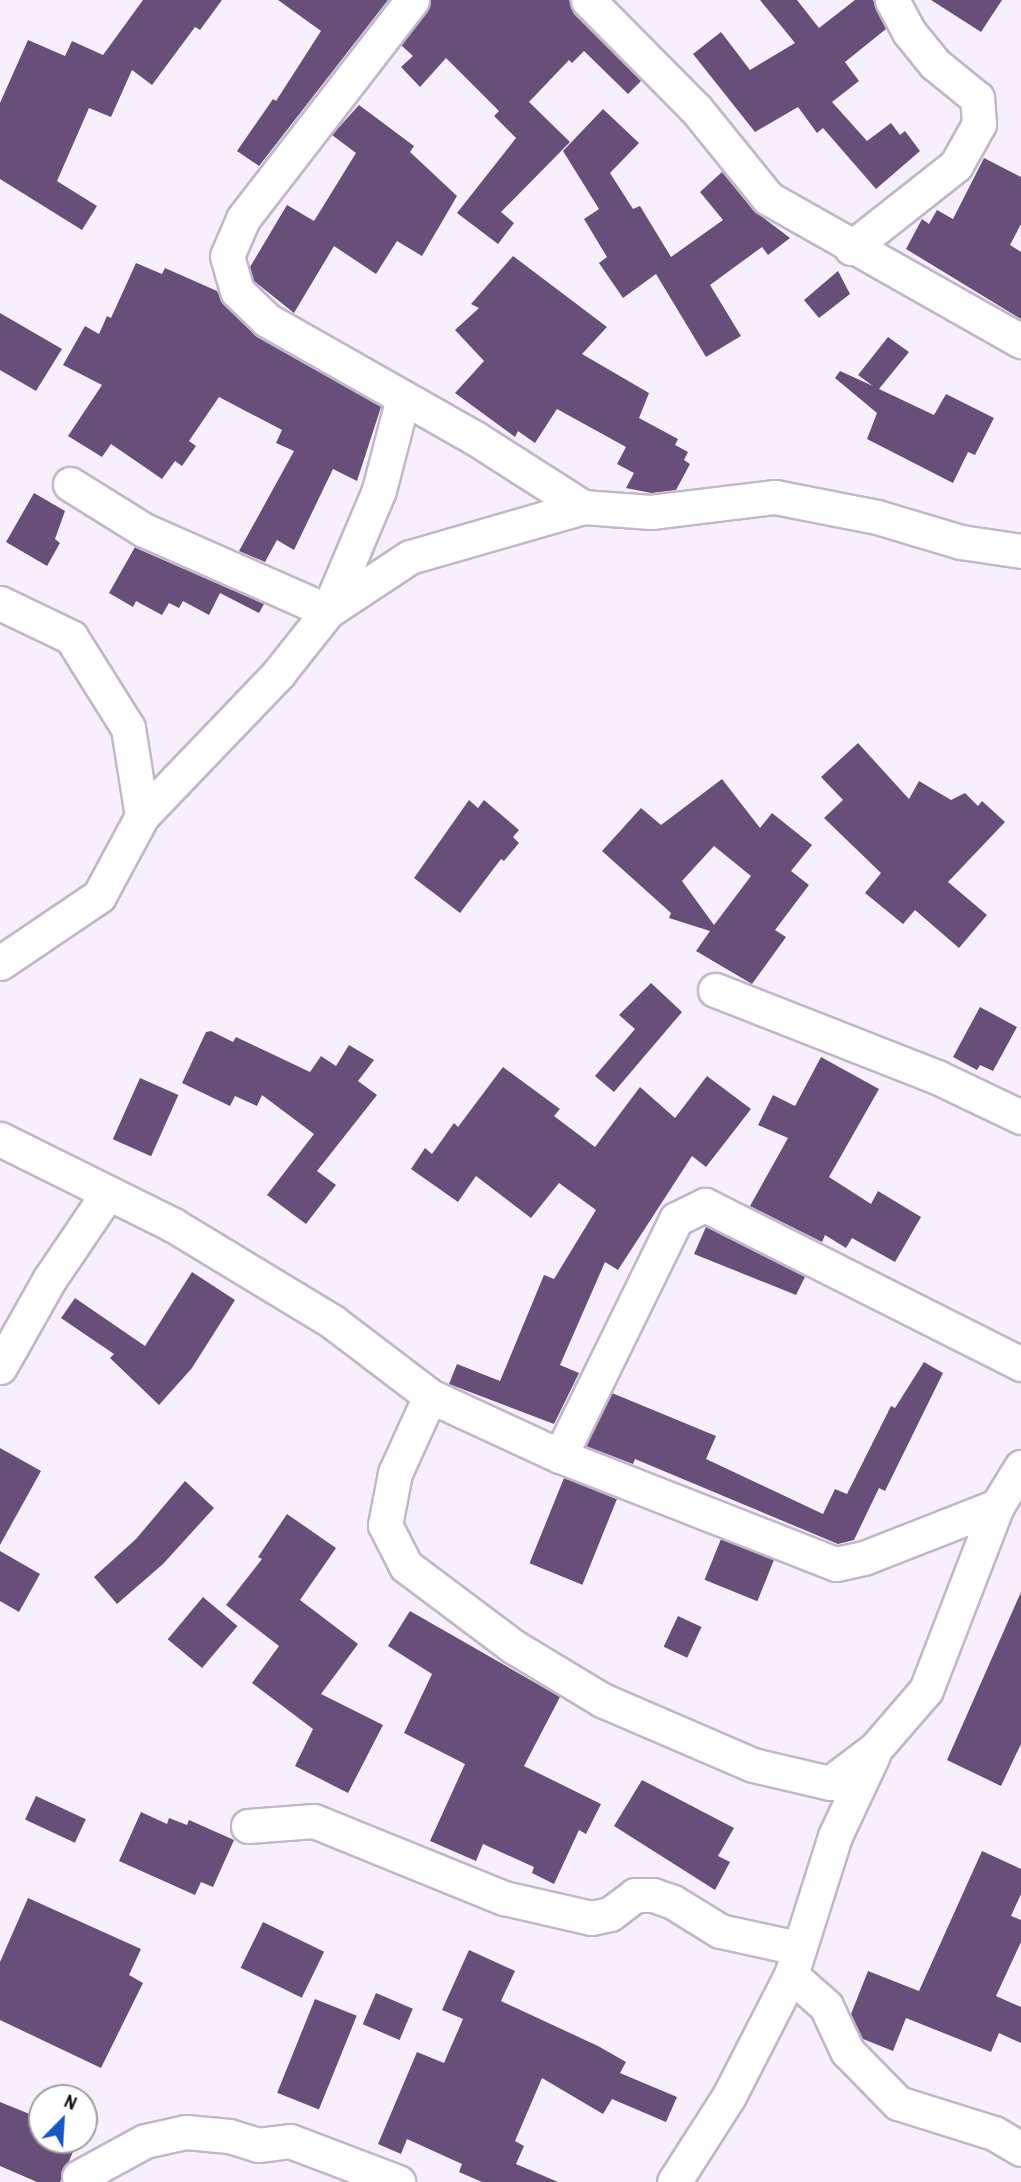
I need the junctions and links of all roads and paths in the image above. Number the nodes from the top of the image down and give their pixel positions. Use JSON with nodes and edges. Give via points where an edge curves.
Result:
{"nodes":[{"id":1,"x":412,"y":0,"type":"edge"},
{"id":2,"x":588,"y":0,"type":"edge"},
{"id":3,"x":892,"y":0,"type":"edge"},
{"id":4,"x":851,"y":248,"type":"junction"},
{"id":5,"x":1021,"y":341,"type":"edge"},
{"id":6,"x":403,"y":398,"type":"junction"},
{"id":7,"x":70,"y":484,"type":"dead end"},
{"id":8,"x":583,"y":507,"type":"junction"},
{"id":9,"x":1021,"y":551,"type":"edge"},
{"id":10,"x":0,"y":603,"type":"edge"},
{"id":11,"x":328,"y":611,"type":"junction"},
{"id":12,"x":142,"y":816,"type":"junction"},
{"id":13,"x":0,"y":963,"type":"edge"},
{"id":14,"x":715,"y":990,"type":"dead end"},
{"id":15,"x":1021,"y":1117,"type":"edge"},
{"id":16,"x":0,"y":1139,"type":"edge"},
{"id":17,"x":108,"y":1193,"type":"junction"},
{"id":18,"x":1021,"y":1364,"type":"edge"},
{"id":19,"x":0,"y":1367,"type":"edge"},
{"id":20,"x":430,"y":1396,"type":"junction"},
{"id":21,"x":560,"y":1456,"type":"junction"},
{"id":22,"x":1021,"y":1467,"type":"edge"},
{"id":23,"x":997,"y":1506,"type":"junction"},
{"id":24,"x":875,"y":1749,"type":"junction"},
{"id":25,"x":248,"y":1826,"type":"dead end"},
{"id":26,"x":794,"y":1961,"type":"junction"},
{"id":27,"x":1021,"y":2150,"type":"edge"},
{"id":28,"x":79,"y":2177,"type":"dead end"},
{"id":29,"x":398,"y":2182,"type":"edge"},
{"id":30,"x":674,"y":2182,"type":"edge"}],
"edges":[{"from":1,"to":6,"type":"street","via":[[243,219],[227,256],[237,291],[267,320]]},
{"from":2,"to":4,"type":"street","via":[[695,109],[768,198]]},
{"from":3,"to":4,"type":"street","via":[[935,64],[977,98],[979,124],[956,165]]},
{"from":4,"to":5,"type":"street"},
{"from":6,"to":8,"type":"street"},
{"from":6,"to":11,"type":"street","via":[[379,490]]},
{"from":7,"to":11,"type":"street","via":[[144,530]]},
{"from":8,"to":9,"type":"street","via":[[651,512],[775,497],[877,517],[961,542]]},
{"from":8,"to":11,"type":"street","via":[[410,557]]},
{"from":10,"to":12,"type":"street","via":[[71,637],[128,728]]},
{"from":11,"to":12,"type":"street","via":[[278,674]]},
{"from":12,"to":13,"type":"street","via":[[99,896]]},
{"from":14,"to":15,"type":"street","via":[[937,1077]]},
{"from":16,"to":17,"type":"street"},
{"from":17,"to":19,"type":"street","via":[[49,1280]]},
{"from":17,"to":20,"type":"street","via":[[173,1225],[333,1321]]},
{"from":18,"to":21,"type":"street","via":[[705,1205],[676,1219]]},
{"from":20,"to":21,"type":"street"},
{"from":20,"to":24,"type":"street","via":[[395,1473],[385,1525],[406,1566],[514,1647],[602,1700],[753,1765],[830,1783]]},
{"from":21,"to":23,"type":"street","via":[[836,1564],[914,1540]]},
{"from":22,"to":23,"type":"street"},
{"from":23,"to":24,"type":"street","via":[[926,1690]]},
{"from":24,"to":26,"type":"street","via":[[835,1836]]},
{"from":25,"to":26,"type":"street","via":[[314,1821],[504,1898],[591,1918],[610,1914],[635,1895],[653,1895],[720,1931]]},
{"from":26,"to":27,"type":"street","via":[[826,2006],[847,2051],[898,2103],[994,2133]]},
{"from":26,"to":30,"type":"street","via":[[729,2096]]},
{"from":28,"to":29,"type":"street","via":[[145,2141],[186,2132],[229,2136],[258,2145],[290,2141]]}]}
